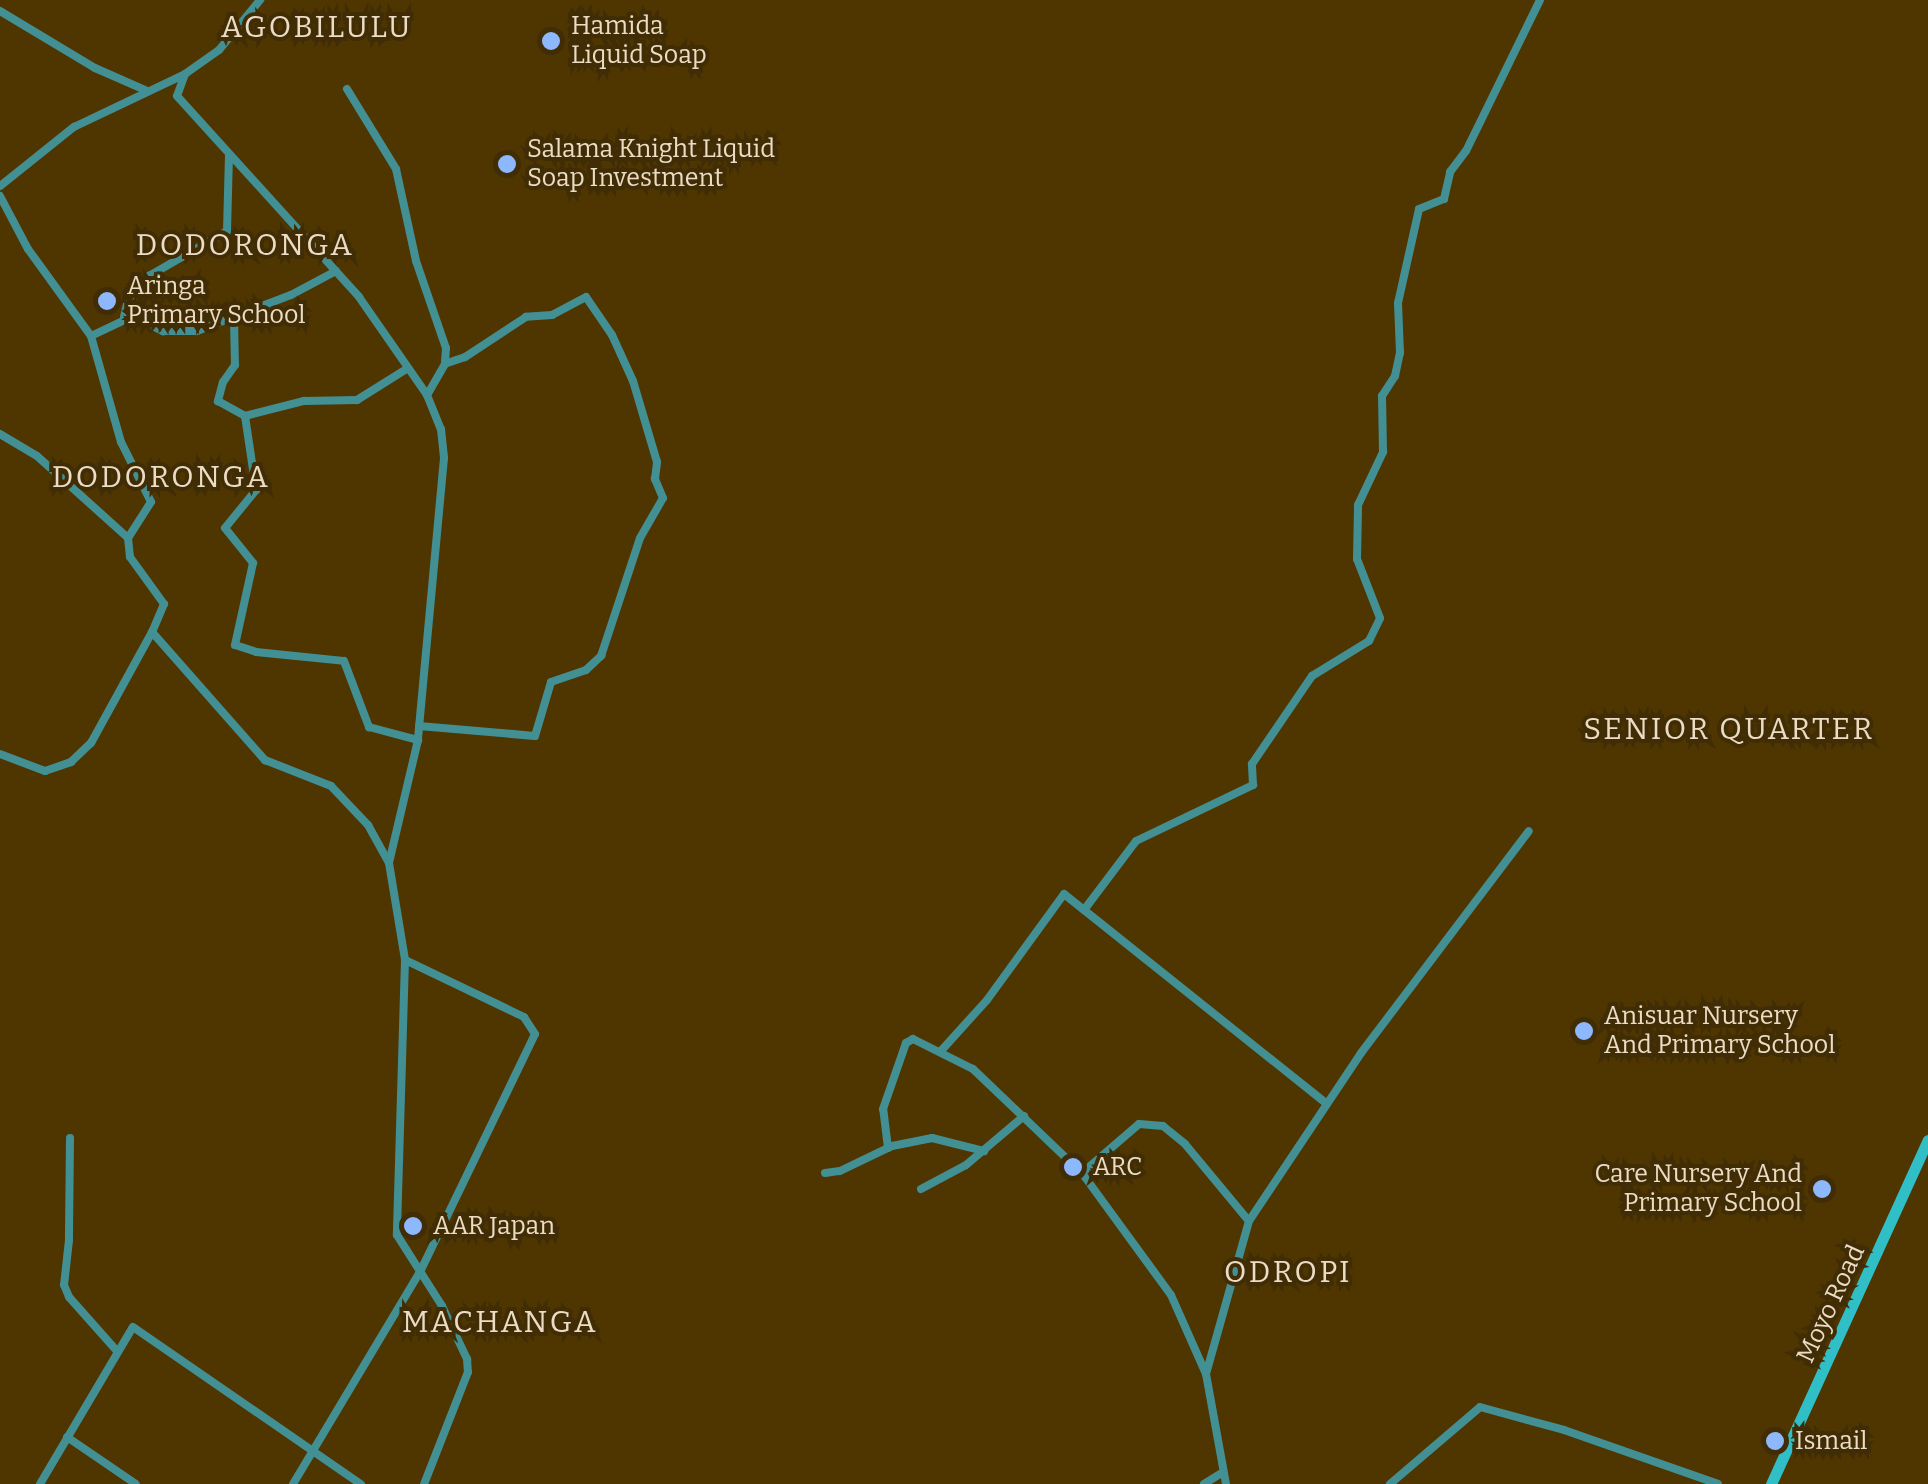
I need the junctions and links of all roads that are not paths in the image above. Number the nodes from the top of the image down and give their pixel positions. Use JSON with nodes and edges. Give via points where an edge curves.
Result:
{"nodes":[{"id":1,"x":260,"y":0,"type":"edge"},
{"id":2,"x":1540,"y":0,"type":"edge"},
{"id":3,"x":0,"y":12,"type":"edge"},
{"id":4,"x":186,"y":74,"type":"junction"},
{"id":5,"x":150,"y":88,"type":"junction"},
{"id":6,"x":348,"y":89,"type":"dead end"},
{"id":7,"x":178,"y":96,"type":"junction"},
{"id":8,"x":228,"y":156,"type":"junction"},
{"id":9,"x":0,"y":186,"type":"edge"},
{"id":10,"x":0,"y":196,"type":"edge"},
{"id":11,"x":336,"y":270,"type":"junction"},
{"id":12,"x":124,"y":318,"type":"junction"},
{"id":13,"x":234,"y":319,"type":"junction"},
{"id":14,"x":91,"y":336,"type":"junction"},
{"id":15,"x":444,"y":364,"type":"junction"},
{"id":16,"x":408,"y":368,"type":"junction"},
{"id":17,"x":427,"y":395,"type":"junction"},
{"id":18,"x":245,"y":416,"type":"junction"},
{"id":19,"x":0,"y":434,"type":"edge"},
{"id":20,"x":128,"y":538,"type":"junction"},
{"id":21,"x":152,"y":632,"type":"junction"},
{"id":22,"x":419,"y":726,"type":"junction"},
{"id":23,"x":418,"y":740,"type":"junction"},
{"id":24,"x":0,"y":754,"type":"edge"},
{"id":25,"x":1529,"y":831,"type":"dead end"},
{"id":26,"x":389,"y":863,"type":"junction"},
{"id":27,"x":1084,"y":910,"type":"junction"},
{"id":28,"x":404,"y":960,"type":"junction"},
{"id":29,"x":940,"y":1052,"type":"junction"},
{"id":30,"x":1326,"y":1103,"type":"junction"},
{"id":31,"x":1024,"y":1116,"type":"junction"},
{"id":32,"x":70,"y":1138,"type":"dead end"},
{"id":33,"x":1928,"y":1140,"type":"edge"},
{"id":34,"x":888,"y":1148,"type":"junction"},
{"id":35,"x":984,"y":1150,"type":"junction"},
{"id":36,"x":825,"y":1173,"type":"dead end"},
{"id":37,"x":1082,"y":1173,"type":"junction"},
{"id":38,"x":921,"y":1189,"type":"dead end"},
{"id":39,"x":1249,"y":1221,"type":"junction"},
{"id":40,"x":420,"y":1272,"type":"junction"},
{"id":41,"x":116,"y":1350,"type":"junction"},
{"id":42,"x":1206,"y":1374,"type":"junction"},
{"id":43,"x":68,"y":1437,"type":"junction"},
{"id":44,"x":313,"y":1449,"type":"junction"},
{"id":45,"x":1223,"y":1472,"type":"junction"},
{"id":46,"x":40,"y":1484,"type":"edge"},
{"id":47,"x":136,"y":1484,"type":"edge"},
{"id":48,"x":293,"y":1484,"type":"edge"},
{"id":49,"x":361,"y":1484,"type":"edge"},
{"id":50,"x":424,"y":1484,"type":"edge"},
{"id":51,"x":1204,"y":1484,"type":"edge"},
{"id":52,"x":1226,"y":1484,"type":"edge"},
{"id":53,"x":1390,"y":1484,"type":"edge"},
{"id":54,"x":1718,"y":1484,"type":"edge"},
{"id":55,"x":1772,"y":1484,"type":"edge"}],
"edges":[{"from":1,"to":4,"type":"street","via":[[219,50]]},
{"from":2,"to":27,"type":"street","via":[[1450,172],[1444,199],[1419,209],[1398,303],[1400,352],[1382,396],[1383,452],[1358,504],[1357,559],[1380,618],[1369,641],[1312,676],[1252,764],[1253,785],[1136,841]]},
{"from":3,"to":5,"type":"street","via":[[95,68]]},
{"from":4,"to":5,"type":"street"},
{"from":4,"to":7,"type":"street"},
{"from":5,"to":7,"type":"street"},
{"from":5,"to":9,"type":"street","via":[[74,127]]},
{"from":6,"to":15,"type":"street","via":[[396,170],[416,260],[446,348]]},
{"from":7,"to":8,"type":"street"},
{"from":8,"to":11,"type":"street"},
{"from":8,"to":12,"type":"street","via":[[227,231],[149,276],[128,300]]},
{"from":10,"to":14,"type":"street","via":[[28,250]]},
{"from":11,"to":13,"type":"street"},
{"from":11,"to":16,"type":"street"},
{"from":12,"to":13,"type":"street","via":[[181,334]]},
{"from":12,"to":14,"type":"street"},
{"from":13,"to":18,"type":"street","via":[[235,365],[218,401]]},
{"from":14,"to":20,"type":"street","via":[[121,442],[151,502]]},
{"from":15,"to":17,"type":"street"},
{"from":15,"to":22,"type":"street","via":[[526,316],[552,315],[586,297],[632,382],[663,498],[640,538],[602,656],[586,670],[551,682],[536,736]]},
{"from":16,"to":17,"type":"street"},
{"from":16,"to":18,"type":"street","via":[[357,400],[304,401]]},
{"from":17,"to":22,"type":"street","via":[[444,458]]},
{"from":18,"to":23,"type":"street","via":[[256,490],[225,528],[253,563],[235,645],[344,661],[369,727]]},
{"from":19,"to":20,"type":"street","via":[[37,456]]},
{"from":20,"to":21,"type":"street","via":[[130,557],[164,604]]},
{"from":21,"to":24,"type":"street","via":[[91,743],[70,762],[45,770]]},
{"from":21,"to":26,"type":"street","via":[[266,760],[331,786],[368,824]]},
{"from":22,"to":23,"type":"street"},
{"from":23,"to":26,"type":"street"},
{"from":25,"to":30,"type":"street"},
{"from":26,"to":28,"type":"street"},
{"from":27,"to":29,"type":"street","via":[[1064,894]]},
{"from":27,"to":30,"type":"street"},
{"from":28,"to":40,"type":"street","via":[[394,1207],[397,1234]]},
{"from":28,"to":40,"type":"street","via":[[524,1017],[535,1034]]},
{"from":29,"to":31,"type":"street","via":[[973,1069]]},
{"from":29,"to":34,"type":"street","via":[[914,1039],[906,1042],[883,1108]]},
{"from":30,"to":39,"type":"street"},
{"from":31,"to":35,"type":"street"},
{"from":31,"to":37,"type":"street"},
{"from":32,"to":41,"type":"street","via":[[65,1291]]},
{"from":33,"to":55,"type":"main road","name":"Moyo Road"},
{"from":34,"to":35,"type":"street","via":[[932,1138]]},
{"from":34,"to":36,"type":"street"},
{"from":35,"to":38,"type":"street"},
{"from":37,"to":39,"type":"street","via":[[1128,1131],[1155,1124],[1185,1144]]},
{"from":37,"to":42,"type":"street","via":[[1170,1295]]},
{"from":39,"to":42,"type":"street"},
{"from":40,"to":44,"type":"street"},
{"from":40,"to":50,"type":"street","via":[[442,1306],[468,1372]]},
{"from":41,"to":43,"type":"street"},
{"from":41,"to":44,"type":"street","via":[[127,1331],[138,1328]]},
{"from":42,"to":45,"type":"street"},
{"from":43,"to":46,"type":"street"},
{"from":43,"to":47,"type":"street"},
{"from":44,"to":48,"type":"street"},
{"from":44,"to":49,"type":"street"},
{"from":45,"to":51,"type":"street"},
{"from":45,"to":52,"type":"street"},
{"from":53,"to":54,"type":"street","via":[[1470,1412],[1483,1408]]}]}
